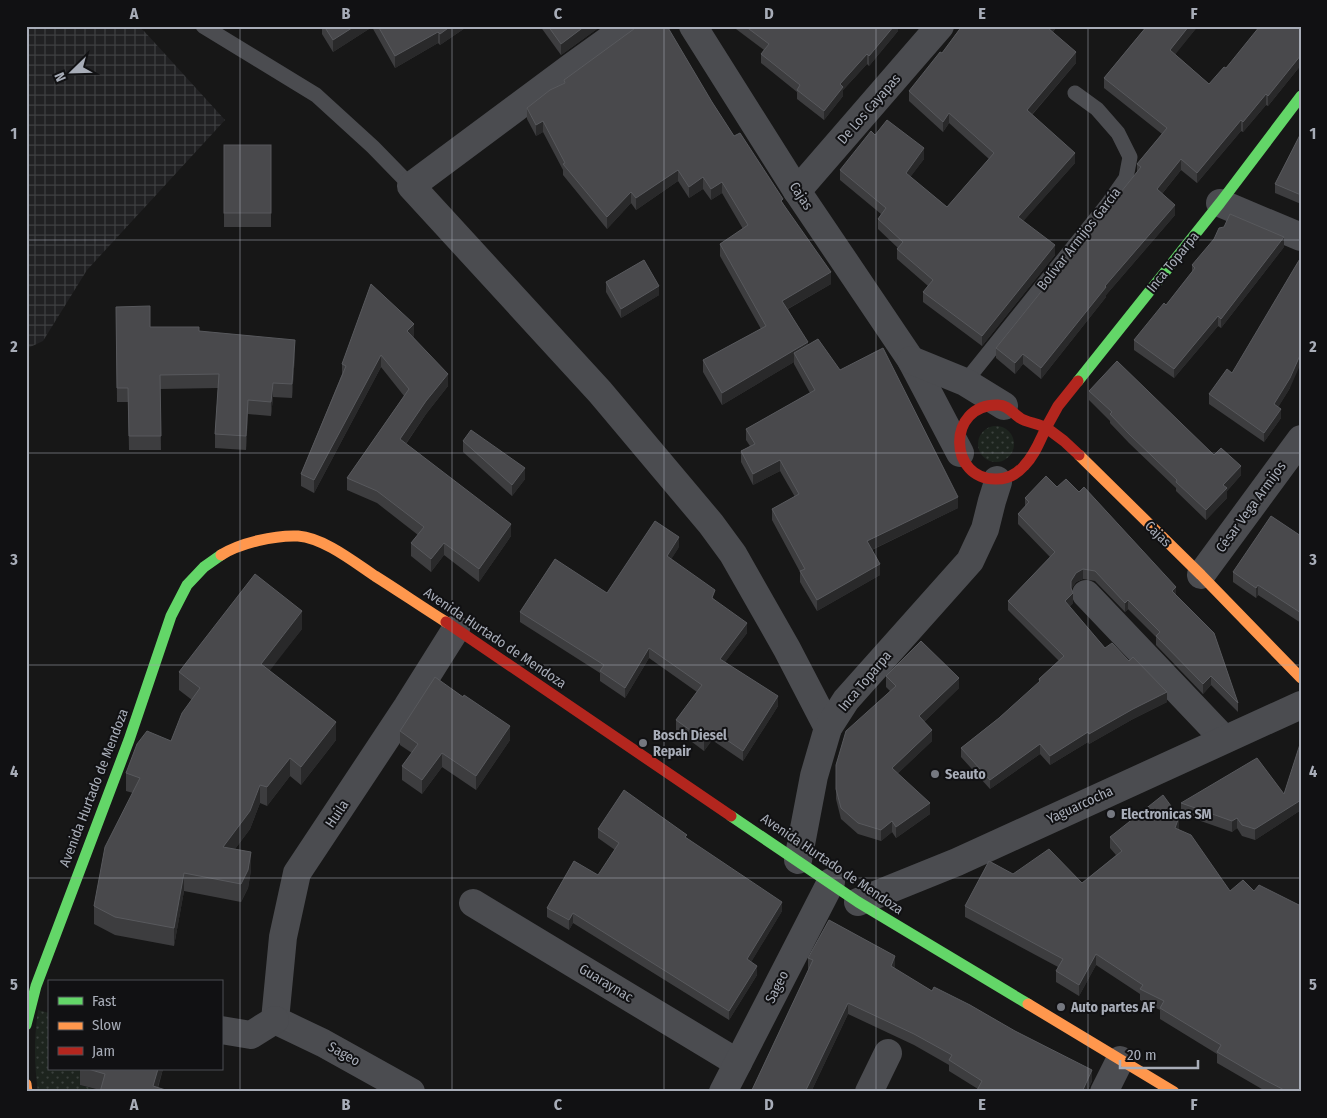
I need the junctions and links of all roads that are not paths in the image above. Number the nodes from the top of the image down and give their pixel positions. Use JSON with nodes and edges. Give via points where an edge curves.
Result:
{"nodes":[{"id":1,"x":203,"y":26,"type":"edge"},
{"id":2,"x":628,"y":26,"type":"edge"},
{"id":3,"x":940,"y":26,"type":"edge"},
{"id":4,"x":694,"y":28,"type":"edge"},
{"id":5,"x":1074,"y":93,"type":"dead end"},
{"id":6,"x":1301,"y":96,"type":"edge"},
{"id":7,"x":411,"y":186,"type":"junction"},
{"id":8,"x":797,"y":191,"type":"junction"},
{"id":9,"x":1220,"y":203,"type":"junction"},
{"id":10,"x":1301,"y":237,"type":"edge"},
{"id":11,"x":911,"y":360,"type":"junction"},
{"id":12,"x":965,"y":382,"type":"junction"},
{"id":13,"x":1004,"y":406,"type":"junction"},
{"id":14,"x":1046,"y":428,"type":"junction"},
{"id":15,"x":1301,"y":439,"type":"edge"},
{"id":16,"x":960,"y":453,"type":"junction"},
{"id":17,"x":998,"y":480,"type":"junction"},
{"id":18,"x":1201,"y":575,"type":"junction"},
{"id":19,"x":1086,"y":594,"type":"dead end"},
{"id":20,"x":456,"y":629,"type":"junction"},
{"id":21,"x":1301,"y":678,"type":"edge"},
{"id":22,"x":1301,"y":705,"type":"edge"},
{"id":23,"x":828,"y":728,"type":"junction"},
{"id":24,"x":1224,"y":739,"type":"junction"},
{"id":25,"x":798,"y":860,"type":"junction"},
{"id":26,"x":830,"y":882,"type":"junction"},
{"id":27,"x":858,"y":902,"type":"junction"},
{"id":28,"x":473,"y":903,"type":"dead end"},
{"id":29,"x":275,"y":1020,"type":"junction"},
{"id":30,"x":26,"y":1025,"type":"edge"},
{"id":31,"x":222,"y":1030,"type":"edge"},
{"id":32,"x":888,"y":1052,"type":"dead end"},
{"id":33,"x":1120,"y":1060,"type":"junction"},
{"id":34,"x":738,"y":1063,"type":"junction"},
{"id":35,"x":26,"y":1084,"type":"edge"},
{"id":36,"x":27,"y":1092,"type":"edge"},
{"id":37,"x":411,"y":1092,"type":"edge"},
{"id":38,"x":724,"y":1092,"type":"edge"},
{"id":39,"x":869,"y":1092,"type":"edge"},
{"id":40,"x":1104,"y":1092,"type":"edge"},
{"id":41,"x":1174,"y":1092,"type":"edge"}],
"edges":[{"from":1,"to":7,"type":"lane","via":[[316,95]]},
{"from":2,"to":7,"type":"street"},
{"from":3,"to":8,"type":"street","name":"De Los Cayapas"},
{"from":4,"to":8,"type":"street","name":"Cajas"},
{"from":5,"to":12,"type":"lane","name":"Bolívar Armijos García","via":[[1097,109],[1118,133],[1130,157],[1126,178]]},
{"from":6,"to":9,"type":"main road","name":"Inca Toparpa"},
{"from":7,"to":23,"type":"street","via":[[600,392],[711,524],[733,554]]},
{"from":8,"to":11,"type":"street","name":"Cajas"},
{"from":9,"to":10,"type":"street"},
{"from":9,"to":14,"type":"main road","name":"Inca Toparpa","via":[[1081,376]]},
{"from":11,"to":12,"type":"street","name":"Cajas"},
{"from":11,"to":16,"type":"street","name":"Cajas"},
{"from":12,"to":13,"type":"street","name":"Cajas"},
{"from":13,"to":14,"type":"main road","name":"Cajas","via":[[1021,418]]},
{"from":13,"to":16,"type":"main road","via":[[982,407],[967,418],[959,434]]},
{"from":14,"to":17,"type":"main road","via":[[1038,447],[1020,471]]},
{"from":14,"to":18,"type":"main road","name":"Cajas","via":[[1064,441]]},
{"from":15,"to":18,"type":"street","name":"César Vega Armijos"},
{"from":16,"to":17,"type":"main road","name":"Cajas","via":[[965,465],[974,473]]},
{"from":17,"to":23,"type":"street","name":"Inca Toparpa","via":[[986,529],[970,561],[846,700]]},
{"from":18,"to":21,"type":"main road","name":"Cajas"},
{"from":19,"to":24,"type":"street"},
{"from":20,"to":25,"type":"main road","name":"Avenida Hurtado de Mendoza"},
{"from":20,"to":29,"type":"street","name":"Huila","via":[[297,873],[283,937]]},
{"from":20,"to":30,"type":"main road","name":"Avenida Hurtado de Mendoza","via":[[328,545],[299,536],[253,542],[228,551],[204,567],[187,585],[171,616],[129,740],[36,986]]},
{"from":22,"to":24,"type":"street","name":"Yaguarcocha"},
{"from":23,"to":25,"type":"street","name":"Inca Toparpa","via":[[814,776]]},
{"from":24,"to":27,"type":"street","name":"Yaguarcocha","via":[[957,862]]},
{"from":25,"to":26,"type":"main road","name":"Avenida Hurtado de Mendoza"},
{"from":26,"to":27,"type":"main road","name":"Avenida Hurtado de Mendoza"},
{"from":26,"to":34,"type":"street","name":"Sageo"},
{"from":27,"to":33,"type":"main road","name":"Avenida Hurtado de Mendoza"},
{"from":28,"to":34,"type":"street","name":"Guaraynac"},
{"from":29,"to":31,"type":"street","via":[[251,1035]]},
{"from":29,"to":37,"type":"street","name":"Sageo"},
{"from":32,"to":39,"type":"street"},
{"from":33,"to":40,"type":"street"},
{"from":33,"to":41,"type":"main road","name":"Avenida Hurtado de Mendoza"},
{"from":34,"to":38,"type":"street","name":"Sageo"},
{"from":35,"to":36,"type":"main road"}]}
